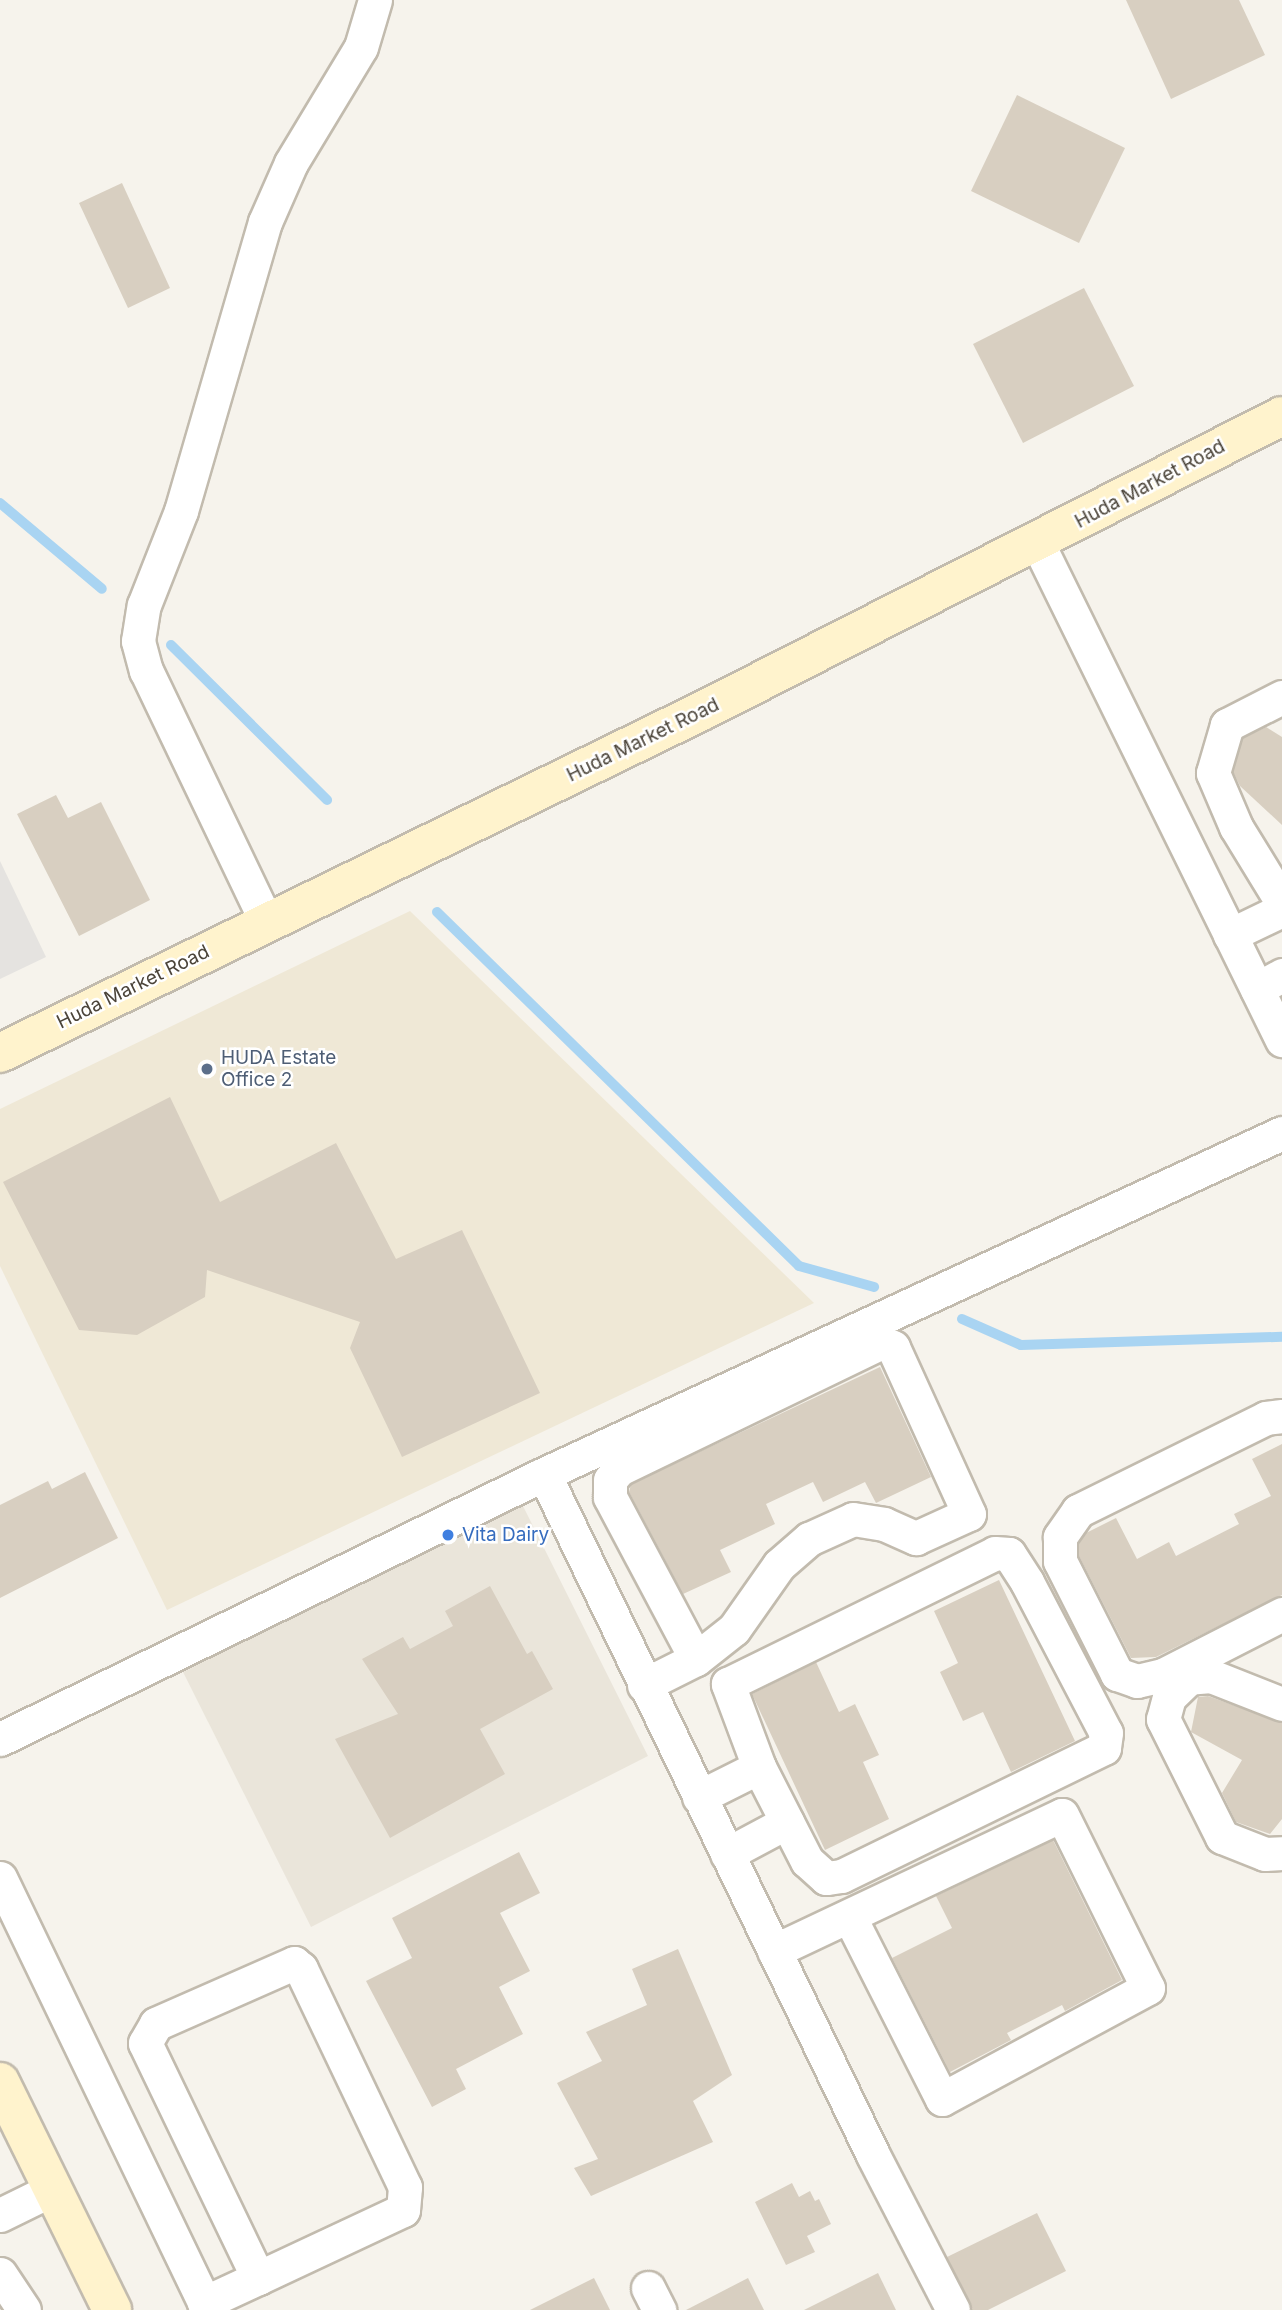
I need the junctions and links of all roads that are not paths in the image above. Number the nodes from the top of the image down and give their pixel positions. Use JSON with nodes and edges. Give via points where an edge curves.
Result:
{"nodes":[{"id":1,"x":375,"y":0,"type":"edge"},
{"id":2,"x":1282,"y":416,"type":"edge"},
{"id":3,"x":1038,"y":544,"type":"junction"},
{"id":4,"x":1282,"y":697,"type":"edge"},
{"id":5,"x":1282,"y":902,"type":"edge"},
{"id":6,"x":1282,"y":910,"type":"edge"},
{"id":7,"x":267,"y":923,"type":"junction"},
{"id":8,"x":1230,"y":935,"type":"junction"},
{"id":9,"x":1269,"y":982,"type":"edge"},
{"id":10,"x":1282,"y":1040,"type":"edge"},
{"id":11,"x":0,"y":1054,"type":"edge"},
{"id":12,"x":1282,"y":1133,"type":"edge"},
{"id":13,"x":1282,"y":1416,"type":"edge"},
{"id":14,"x":544,"y":1474,"type":"junction"},
{"id":15,"x":1282,"y":1614,"type":"edge"},
{"id":16,"x":696,"y":1659,"type":"junction"},
{"id":17,"x":644,"y":1685,"type":"junction"},
{"id":18,"x":1282,"y":1704,"type":"edge"},
{"id":19,"x":0,"y":1739,"type":"edge"},
{"id":20,"x":759,"y":1767,"type":"junction"},
{"id":21,"x":699,"y":1797,"type":"junction"},
{"id":22,"x":787,"y":1822,"type":"junction"},
{"id":23,"x":1282,"y":1853,"type":"edge"},
{"id":24,"x":727,"y":1854,"type":"junction"},
{"id":25,"x":0,"y":1878,"type":"edge"},
{"id":26,"x":849,"y":1916,"type":"junction"},
{"id":27,"x":774,"y":1951,"type":"junction"},
{"id":28,"x":0,"y":2082,"type":"edge"},
{"id":29,"x":53,"y":2189,"type":"junction"},
{"id":30,"x":0,"y":2215,"type":"edge"},
{"id":31,"x":0,"y":2274,"type":"edge"},
{"id":32,"x":258,"y":2278,"type":"junction"},
{"id":33,"x":206,"y":2307,"type":"edge"},
{"id":34,"x":24,"y":2310,"type":"edge"},
{"id":35,"x":112,"y":2310,"type":"edge"},
{"id":36,"x":953,"y":2310,"type":"edge"}],
"edges":[{"from":1,"to":7,"type":"street","via":[[361,47],[290,163],[265,222],[181,511],[144,605],[138,641],[146,671]]},
{"from":2,"to":3,"type":"street","name":"Huda Market Road"},
{"from":3,"to":7,"type":"street","name":"Huda Market Road"},
{"from":3,"to":8,"type":"street"},
{"from":4,"to":5,"type":"street","via":[[1227,725],[1213,773],[1236,827]]},
{"from":6,"to":8,"type":"street"},
{"from":7,"to":11,"type":"street","name":"Huda Market Road"},
{"from":8,"to":9,"type":"street"},
{"from":9,"to":10,"type":"street"},
{"from":12,"to":14,"type":"street"},
{"from":13,"to":15,"type":"street","via":[[1266,1418],[1078,1511],[1060,1537],[1060,1561],[1117,1674],[1137,1681],[1163,1675]]},
{"from":14,"to":17,"type":"street"},
{"from":14,"to":19,"type":"street"},
{"from":16,"to":16,"type":"street","via":[[734,1629],[779,1565],[809,1539],[853,1520],[884,1524],[916,1538],[969,1514],[893,1347],[882,1342],[619,1469],[610,1480],[610,1497]]},
{"from":16,"to":17,"type":"street"},
{"from":17,"to":21,"type":"street"},
{"from":18,"to":23,"type":"street","via":[[1211,1676],[1189,1678],[1169,1697],[1163,1719],[1222,1837],[1265,1854]]},
{"from":20,"to":21,"type":"street"},
{"from":20,"to":22,"type":"street"},
{"from":20,"to":22,"type":"street","via":[[728,1684],[995,1553],[1009,1554],[1027,1581],[1106,1733],[1104,1748],[1092,1756],[841,1876],[826,1878],[814,1868]]},
{"from":21,"to":24,"type":"street"},
{"from":22,"to":24,"type":"street"},
{"from":24,"to":27,"type":"street"},
{"from":25,"to":33,"type":"street"},
{"from":26,"to":26,"type":"street","via":[[1062,1815],[1148,1988],[942,2099]]},
{"from":26,"to":27,"type":"street"},
{"from":27,"to":36,"type":"street"},
{"from":28,"to":29,"type":"street"},
{"from":29,"to":30,"type":"street"},
{"from":29,"to":35,"type":"street"},
{"from":31,"to":34,"type":"street"},
{"from":32,"to":32,"type":"street","via":[[402,2210],[405,2198],[405,2187],[301,1969],[294,1964],[156,2024],[145,2043]]},
{"from":32,"to":33,"type":"street"}]}
